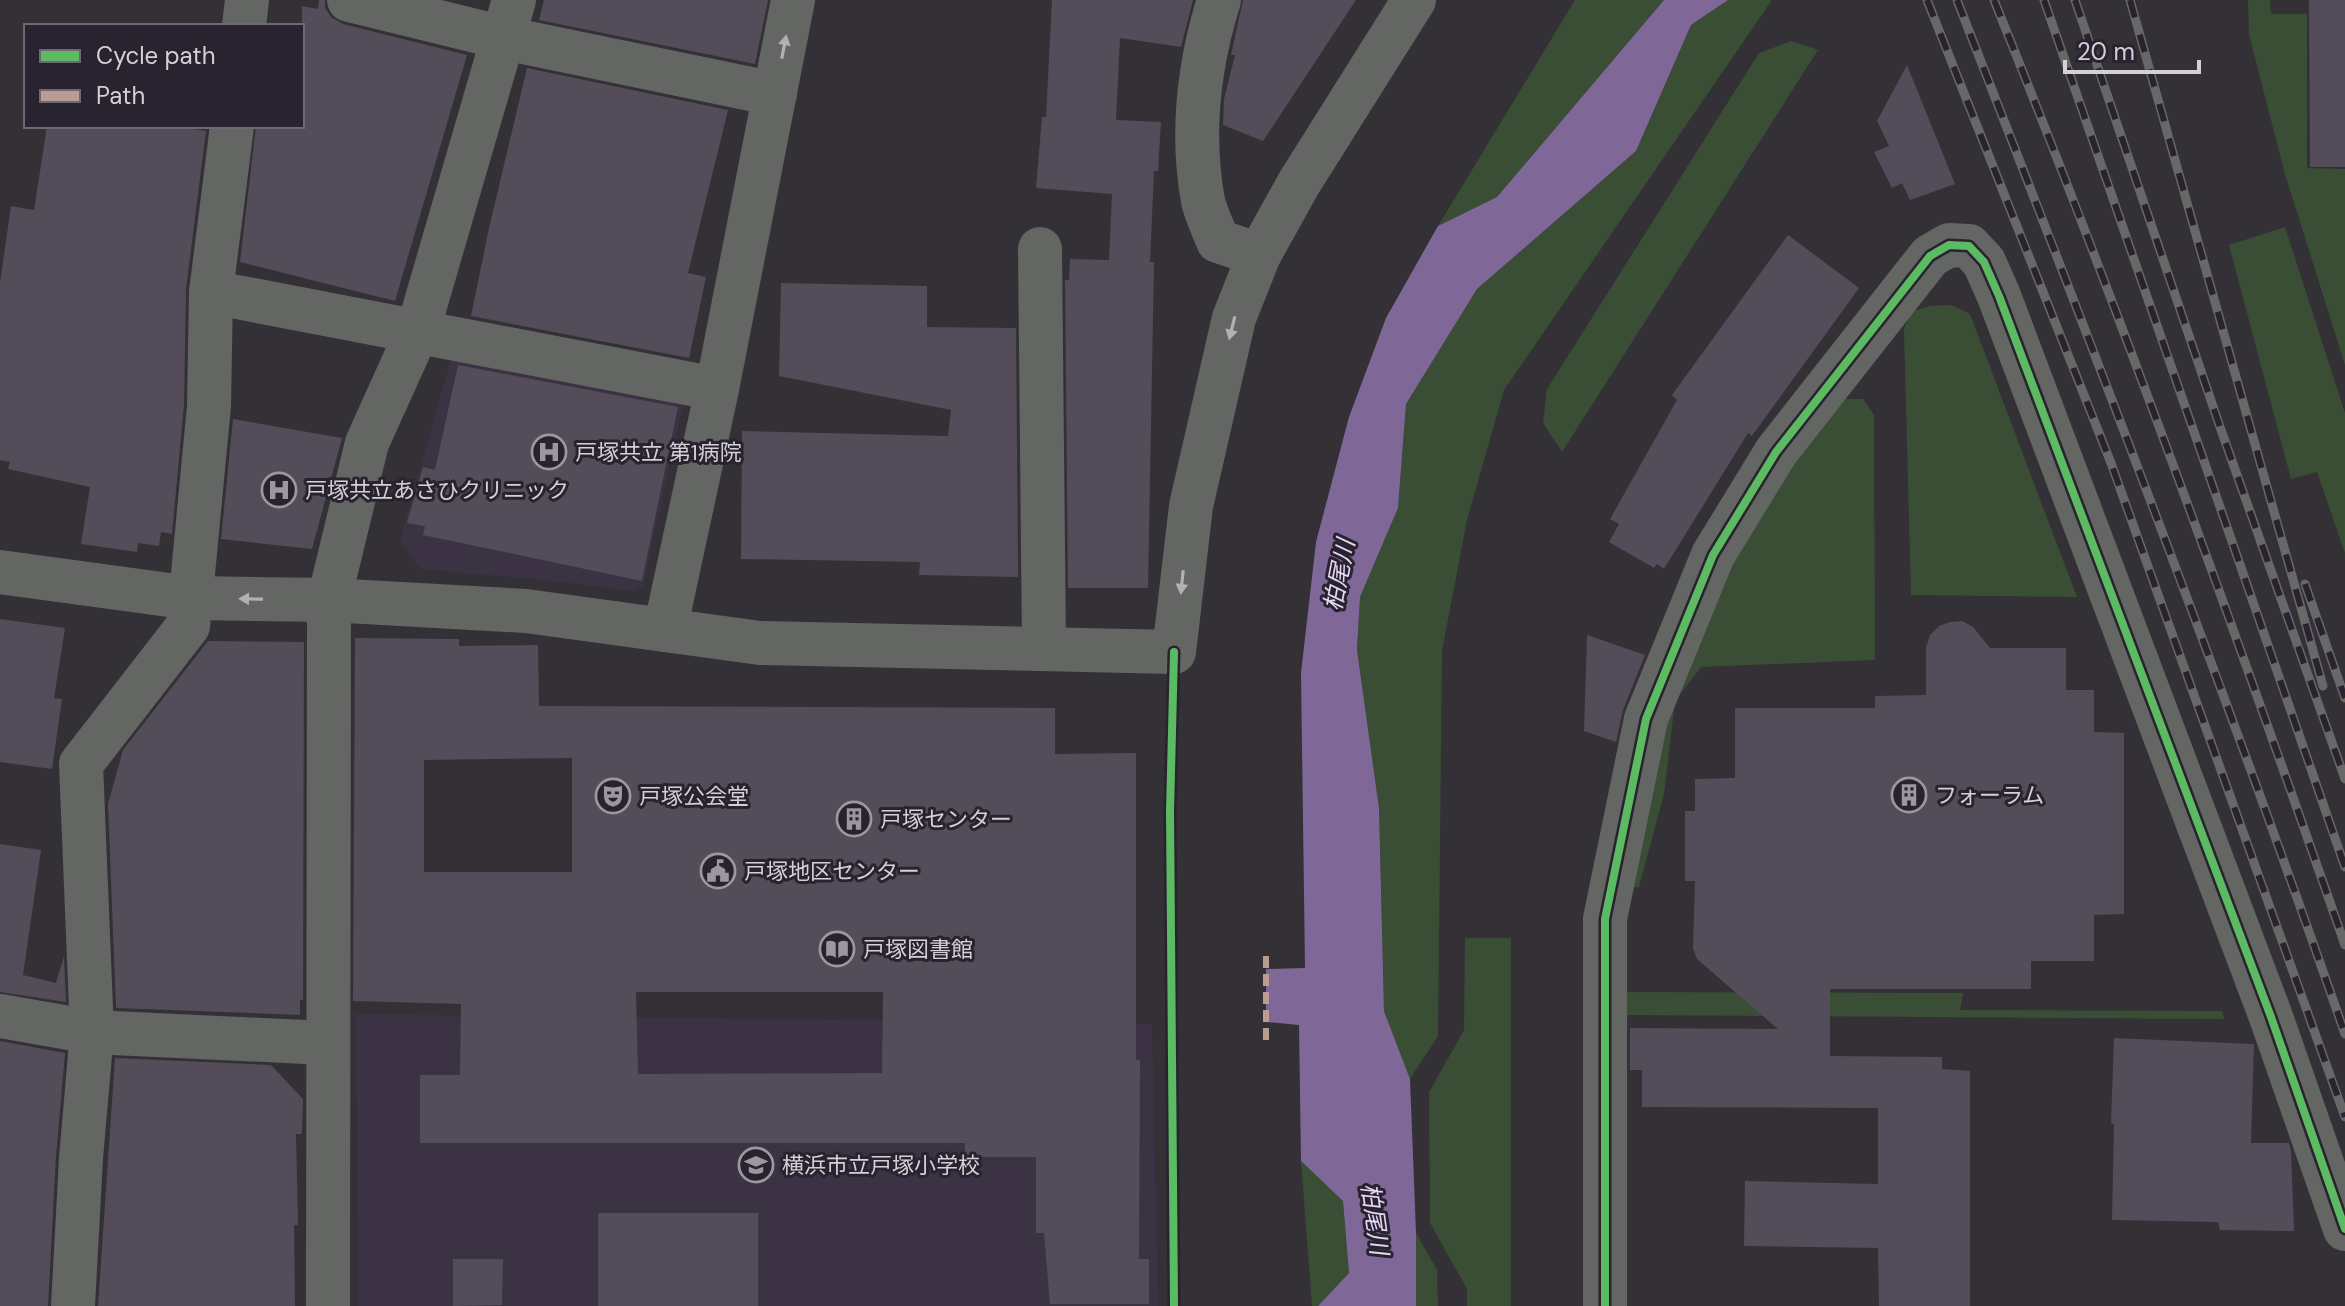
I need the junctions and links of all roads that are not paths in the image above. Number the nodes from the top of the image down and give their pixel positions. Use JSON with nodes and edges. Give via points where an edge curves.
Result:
{"nodes":[{"id":1,"x":247,"y":0,"type":"edge"},
{"id":2,"x":349,"y":0,"type":"edge"},
{"id":3,"x":793,"y":0,"type":"edge"},
{"id":4,"x":1219,"y":0,"type":"edge"},
{"id":5,"x":1414,"y":0,"type":"edge"},
{"id":6,"x":509,"y":19,"type":"edge"},
{"id":7,"x":244,"y":24,"type":"edge"},
{"id":8,"x":775,"y":94,"type":"junction"},
{"id":9,"x":232,"y":128,"type":"edge"},
{"id":10,"x":1040,"y":249,"type":"dead end"},
{"id":11,"x":1259,"y":255,"type":"junction"},
{"id":12,"x":211,"y":292,"type":"junction"},
{"id":13,"x":418,"y":330,"type":"junction"},
{"id":14,"x":717,"y":389,"type":"junction"},
{"id":15,"x":0,"y":572,"type":"edge"},
{"id":16,"x":191,"y":598,"type":"junction"},
{"id":17,"x":329,"y":600,"type":"junction"},
{"id":18,"x":665,"y":630,"type":"junction"},
{"id":19,"x":1044,"y":648,"type":"junction"},
{"id":20,"x":0,"y":1016,"type":"edge"},
{"id":21,"x":92,"y":1032,"type":"junction"},
{"id":22,"x":327,"y":1043,"type":"junction"},
{"id":23,"x":2345,"y":1229,"type":"edge"},
{"id":24,"x":73,"y":1306,"type":"edge"},
{"id":25,"x":328,"y":1306,"type":"edge"},
{"id":26,"x":1605,"y":1306,"type":"edge"}],
"edges":[{"from":1,"to":7,"type":"street"},
{"from":2,"to":6,"type":"street"},
{"from":8,"to":3,"type":"street","one_way":true},
{"from":4,"to":11,"type":"street","via":[[1209,32],[1196,125],[1203,203],[1218,241]]},
{"from":5,"to":11,"type":"street"},
{"from":6,"to":8,"type":"street"},
{"from":6,"to":13,"type":"street"},
{"from":8,"to":14,"type":"street"},
{"from":9,"to":12,"type":"street"},
{"from":10,"to":19,"type":"street"},
{"from":11,"to":19,"type":"street","one_way":true,"via":[[1234,318],[1191,506],[1174,652]]},
{"from":12,"to":13,"type":"street"},
{"from":12,"to":16,"type":"street","via":[[209,406]]},
{"from":13,"to":14,"type":"street"},
{"from":13,"to":17,"type":"street","via":[[367,443]]},
{"from":14,"to":18,"type":"street"},
{"from":15,"to":16,"type":"street"},
{"from":17,"to":16,"type":"street","one_way":true},
{"from":16,"to":21,"type":"street","via":[[188,626],[81,764]]},
{"from":17,"to":18,"type":"street","via":[[526,611]]},
{"from":17,"to":22,"type":"street"},
{"from":18,"to":19,"type":"street","via":[[760,643]]},
{"from":20,"to":21,"type":"street"},
{"from":21,"to":22,"type":"street"},
{"from":21,"to":24,"type":"street"},
{"from":22,"to":25,"type":"street"},
{"from":23,"to":26,"type":"street","via":[[2271,1017],[1999,296],[1984,262],[1969,246],[1949,245],[1930,256],[1776,452],[1713,555],[1646,719],[1605,919]]}]}
